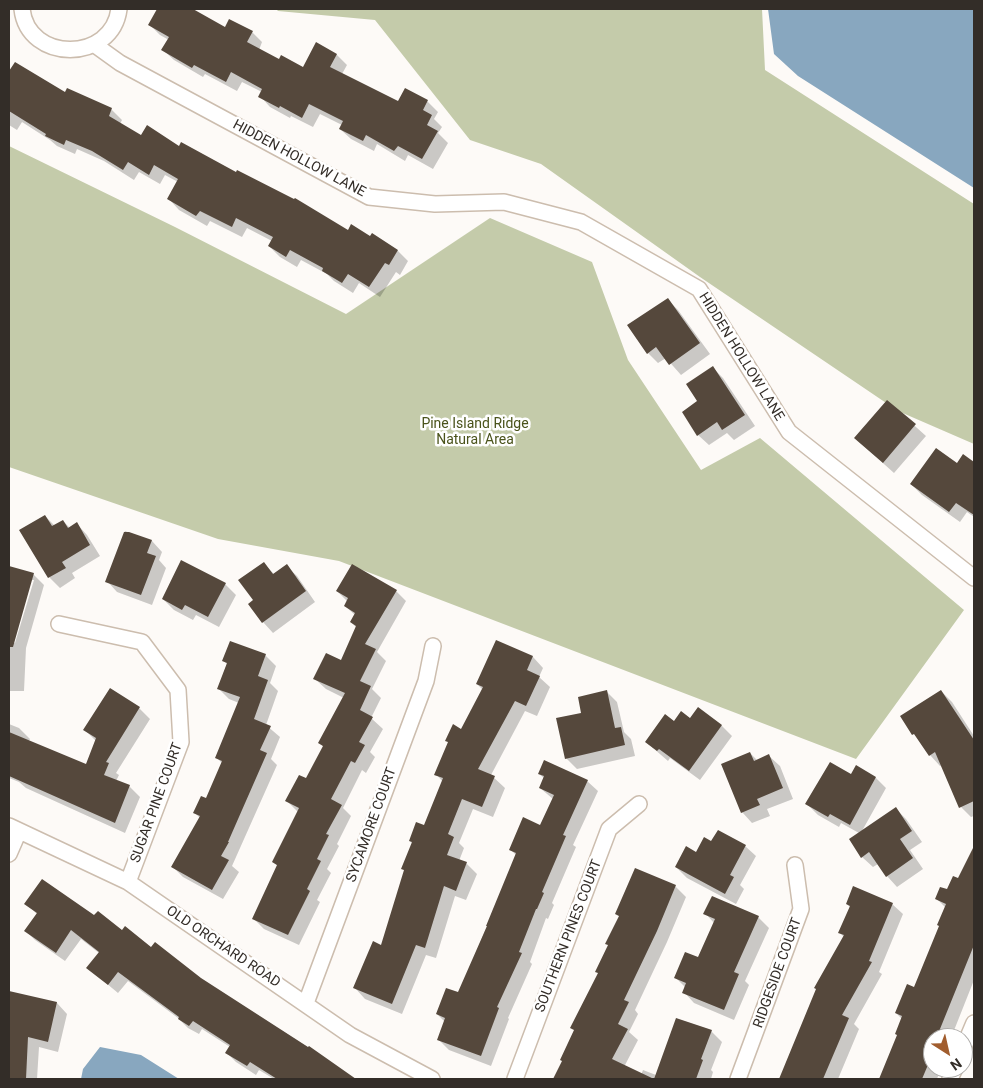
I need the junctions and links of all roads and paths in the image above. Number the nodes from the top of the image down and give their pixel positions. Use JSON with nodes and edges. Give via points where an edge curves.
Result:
{"nodes":[{"id":1,"x":22,"y":9,"type":"edge"},
{"id":2,"x":119,"y":9,"type":"edge"},
{"id":3,"x":95,"y":45,"type":"junction"},
{"id":4,"x":974,"y":578,"type":"edge"},
{"id":5,"x":58,"y":624,"type":"dead end"},
{"id":6,"x":433,"y":646,"type":"dead end"},
{"id":7,"x":639,"y":804,"type":"dead end"},
{"id":8,"x":14,"y":828,"type":"edge"},
{"id":9,"x":9,"y":854,"type":"edge"},
{"id":10,"x":795,"y":865,"type":"dead end"},
{"id":11,"x":128,"y":882,"type":"junction"},
{"id":12,"x":306,"y":1003,"type":"junction"},
{"id":13,"x":432,"y":1079,"type":"edge"},
{"id":14,"x":515,"y":1079,"type":"edge"},
{"id":15,"x":738,"y":1079,"type":"edge"}],
"edges":[{"from":1,"to":3,"type":"street","via":[[28,27],[38,39],[52,47],[67,50]]},
{"from":2,"to":3,"type":"street","via":[[110,31]]},
{"from":3,"to":4,"type":"street","name":"HIDDEN HOLLOW LANE","via":[[120,64],[369,196],[435,204],[504,202],[581,222],[699,289],[789,432]]},
{"from":5,"to":11,"type":"street","name":"SUGAR PINE COURT","via":[[142,642],[178,690],[181,742]]},
{"from":6,"to":12,"type":"street","name":"SYCAMORE COURT","via":[[426,680]]},
{"from":7,"to":14,"type":"street","name":"SOUTHERN PINES COURT","via":[[609,829]]},
{"from":8,"to":9,"type":"street"},
{"from":8,"to":11,"type":"street","name":"OLD ORCHARD ROAD"},
{"from":10,"to":15,"type":"street","name":"RIDGESIDE COURT","via":[[801,910]]},
{"from":11,"to":12,"type":"street","name":"OLD ORCHARD ROAD"},
{"from":12,"to":13,"type":"street","name":"OLD ORCHARD ROAD","via":[[350,1035]]}]}
